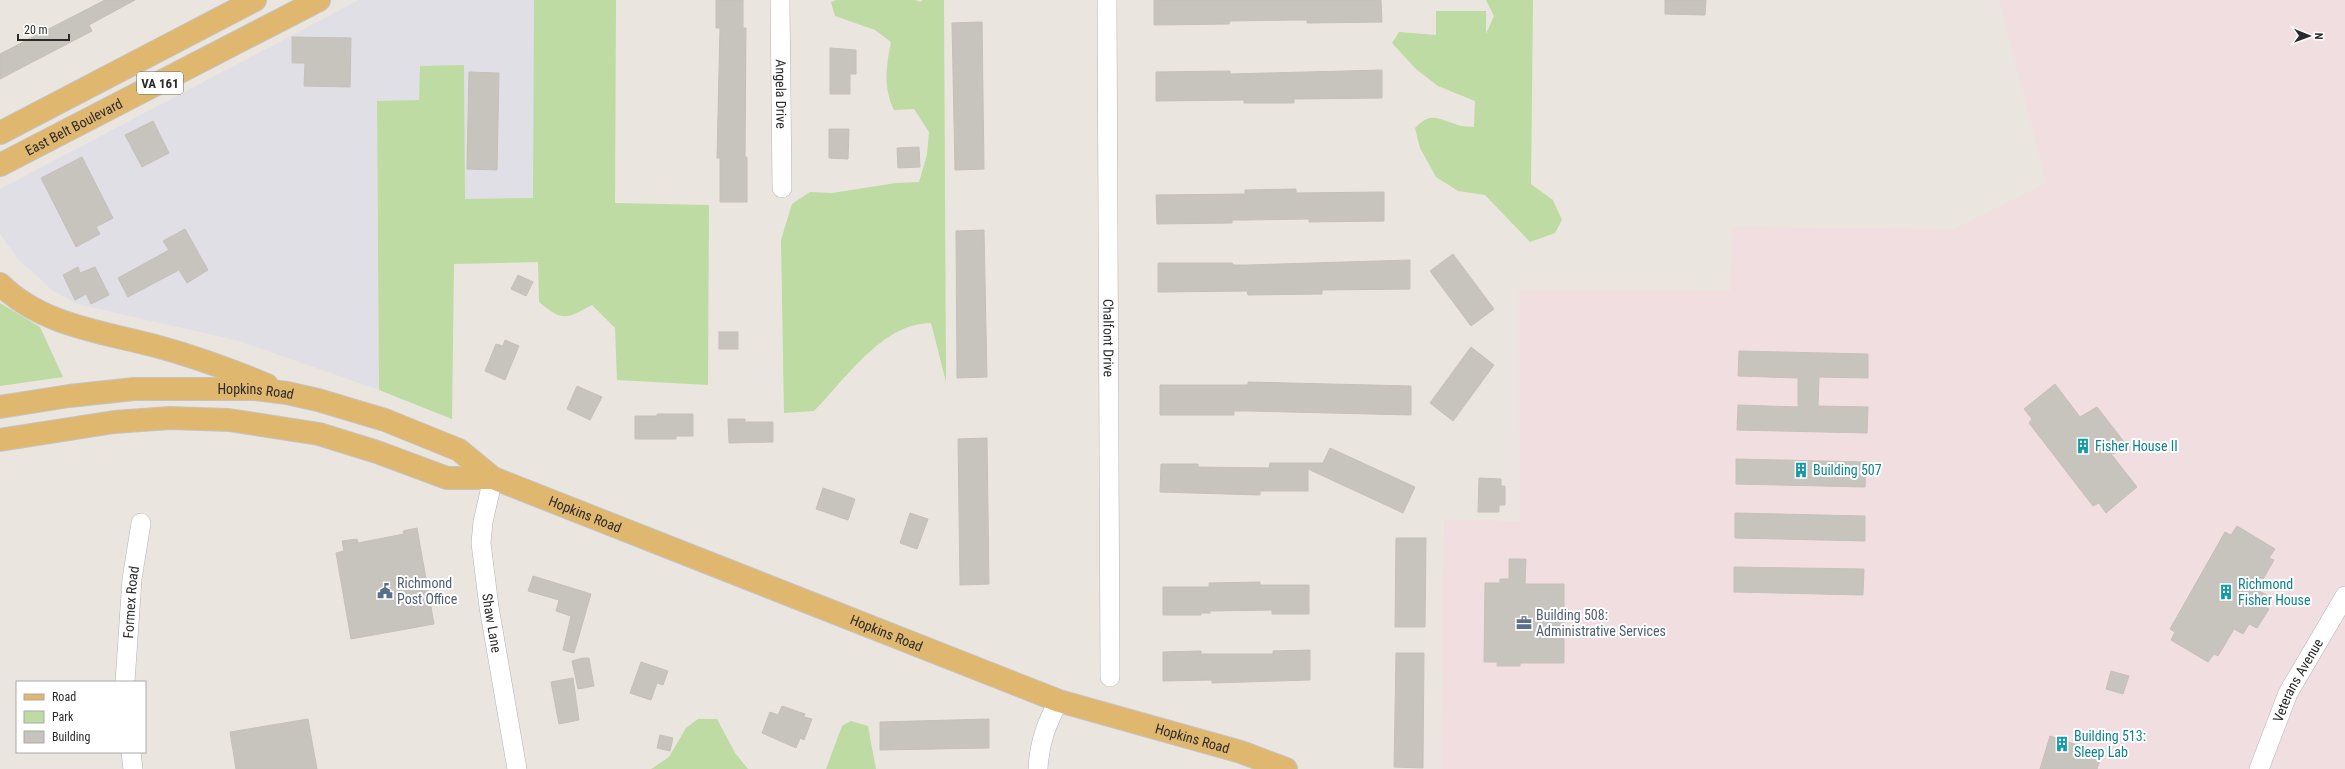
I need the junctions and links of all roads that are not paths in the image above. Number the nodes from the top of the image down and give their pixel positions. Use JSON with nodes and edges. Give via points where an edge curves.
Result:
{"nodes":[{"id":1,"x":255,"y":0,"type":"edge"},
{"id":2,"x":319,"y":0,"type":"edge"},
{"id":3,"x":780,"y":0,"type":"edge"},
{"id":4,"x":1107,"y":0,"type":"edge"},
{"id":5,"x":0,"y":132,"type":"edge"},
{"id":6,"x":0,"y":165,"type":"edge"},
{"id":7,"x":782,"y":188,"type":"dead end"},
{"id":8,"x":0,"y":284,"type":"edge"},
{"id":9,"x":287,"y":393,"type":"junction"},
{"id":10,"x":0,"y":407,"type":"edge"},
{"id":11,"x":0,"y":440,"type":"edge"},
{"id":12,"x":493,"y":478,"type":"junction"},
{"id":13,"x":141,"y":523,"type":"dead end"},
{"id":14,"x":2345,"y":596,"type":"edge"},
{"id":15,"x":1110,"y":677,"type":"dead end"},
{"id":16,"x":125,"y":681,"type":"edge"},
{"id":17,"x":1059,"y":701,"type":"junction"},
{"id":18,"x":131,"y":753,"type":"edge"},
{"id":19,"x":133,"y":769,"type":"edge"},
{"id":20,"x":517,"y":769,"type":"edge"},
{"id":21,"x":1038,"y":769,"type":"edge"},
{"id":22,"x":1286,"y":769,"type":"edge"},
{"id":23,"x":2259,"y":769,"type":"edge"}],
"edges":[{"from":1,"to":5,"type":"main road","name":"East Belt Boulevard","number":"VA 161"},
{"from":2,"to":6,"type":"main road","name":"East Belt Boulevard","number":"VA 161"},
{"from":3,"to":7,"type":"street","name":"Angela Drive"},
{"from":4,"to":15,"type":"street","name":"Chalfont Drive"},
{"from":8,"to":9,"type":"main road","via":[[39,313],[83,329],[214,363]]},
{"from":9,"to":10,"type":"main road","name":"Hopkins Road","via":[[254,389],[134,389]]},
{"from":9,"to":12,"type":"main road","name":"Hopkins Road","via":[[385,420],[459,450]]},
{"from":11,"to":12,"type":"main road","name":"Hopkins Road","via":[[114,422],[170,418],[230,420],[319,434],[378,452],[447,478]]},
{"from":12,"to":17,"type":"main road","name":"Hopkins Road"},
{"from":12,"to":20,"type":"street","name":"Shaw Lane","via":[[481,543],[489,607]]},
{"from":13,"to":16,"type":"street","name":"Formex Road","via":[[132,579]]},
{"from":14,"to":23,"type":"street","name":"Veterans Avenue","via":[[2288,693]]},
{"from":17,"to":21,"type":"street","via":[[1049,717],[1038,756]]},
{"from":17,"to":22,"type":"main road","name":"Hopkins Road","via":[[1241,752]]},
{"from":18,"to":19,"type":"street"}]}
